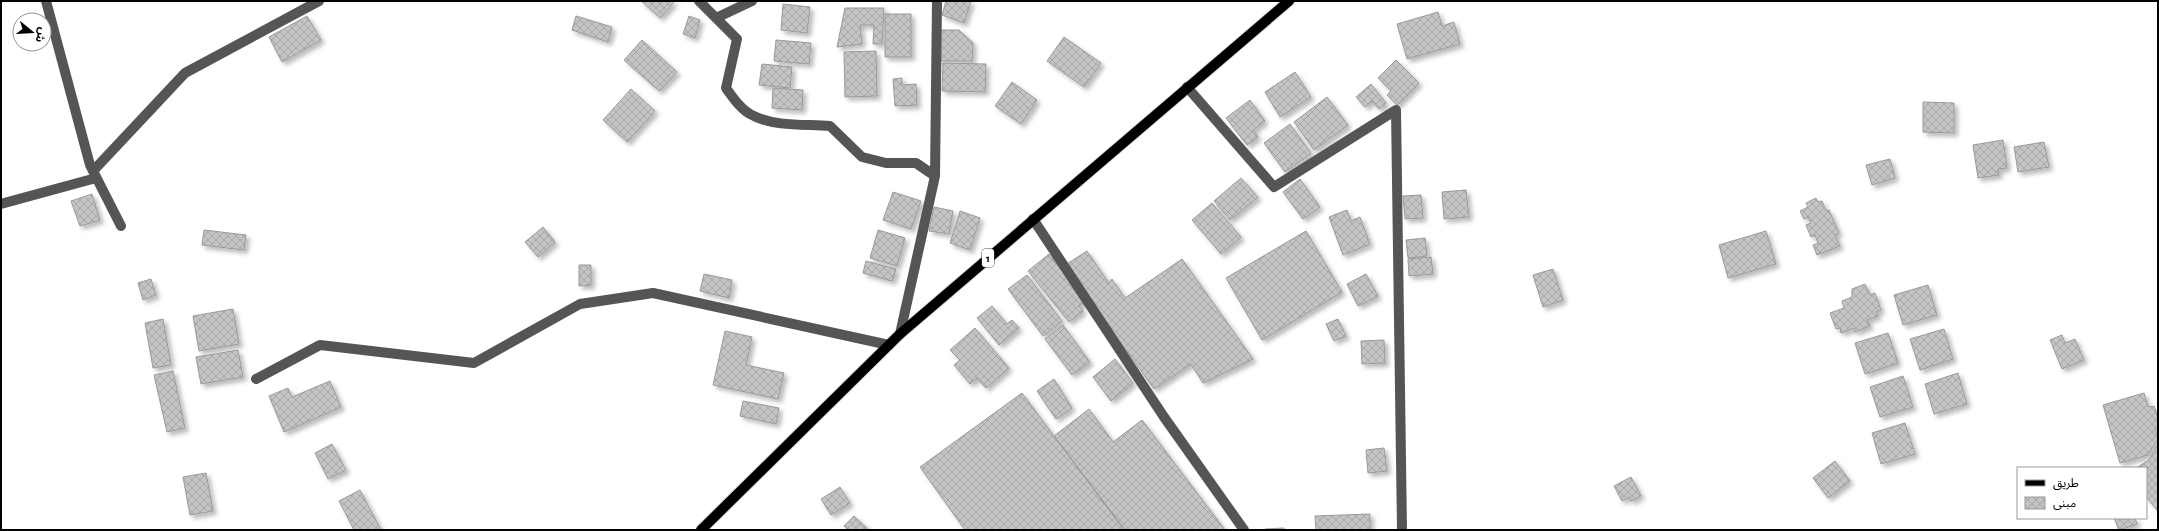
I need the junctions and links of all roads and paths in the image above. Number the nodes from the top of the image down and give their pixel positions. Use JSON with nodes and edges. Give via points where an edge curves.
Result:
{"nodes":[{"id":1,"x":46,"y":1,"type":"edge"},
{"id":2,"x":319,"y":1,"type":"edge"},
{"id":3,"x":699,"y":1,"type":"edge"},
{"id":4,"x":752,"y":1,"type":"edge"},
{"id":5,"x":937,"y":1,"type":"edge"},
{"id":6,"x":1289,"y":1,"type":"edge"},
{"id":7,"x":716,"y":18,"type":"junction"},
{"id":8,"x":1187,"y":87,"type":"junction"},
{"id":9,"x":95,"y":174,"type":"junction"},
{"id":10,"x":935,"y":176,"type":"junction"},
{"id":11,"x":1,"y":204,"type":"edge"},
{"id":12,"x":1033,"y":219,"type":"junction"},
{"id":13,"x":121,"y":226,"type":"dead end"},
{"id":14,"x":900,"y":334,"type":"junction"},
{"id":15,"x":889,"y":345,"type":"junction"},
{"id":16,"x":256,"y":379,"type":"dead end"},
{"id":17,"x":701,"y":530,"type":"edge"},
{"id":18,"x":1244,"y":530,"type":"edge"},
{"id":19,"x":1402,"y":530,"type":"edge"}],
"edges":[{"from":1,"to":9,"type":"street"},
{"from":2,"to":9,"type":"street","via":[[185,73]]},
{"from":3,"to":7,"type":"street"},
{"from":4,"to":7,"type":"street"},
{"from":5,"to":10,"type":"street"},
{"from":6,"to":8,"type":"main road","number":"1"},
{"from":7,"to":10,"type":"street","via":[[737,39],[726,88],[736,102],[754,116],[776,122],[830,126],[862,157],[886,163],[916,164]]},
{"from":8,"to":12,"type":"main road","number":"1"},
{"from":8,"to":19,"type":"street","via":[[1274,187],[1396,110]]},
{"from":9,"to":11,"type":"street"},
{"from":9,"to":13,"type":"street"},
{"from":10,"to":14,"type":"street"},
{"from":12,"to":14,"type":"main road","number":"1"},
{"from":12,"to":18,"type":"street","via":[[1164,417]]},
{"from":14,"to":15,"type":"main road","number":"1"},
{"from":15,"to":16,"type":"street","via":[[653,293],[580,304],[474,363],[320,345]]},
{"from":15,"to":17,"type":"main road","number":"1"}]}
